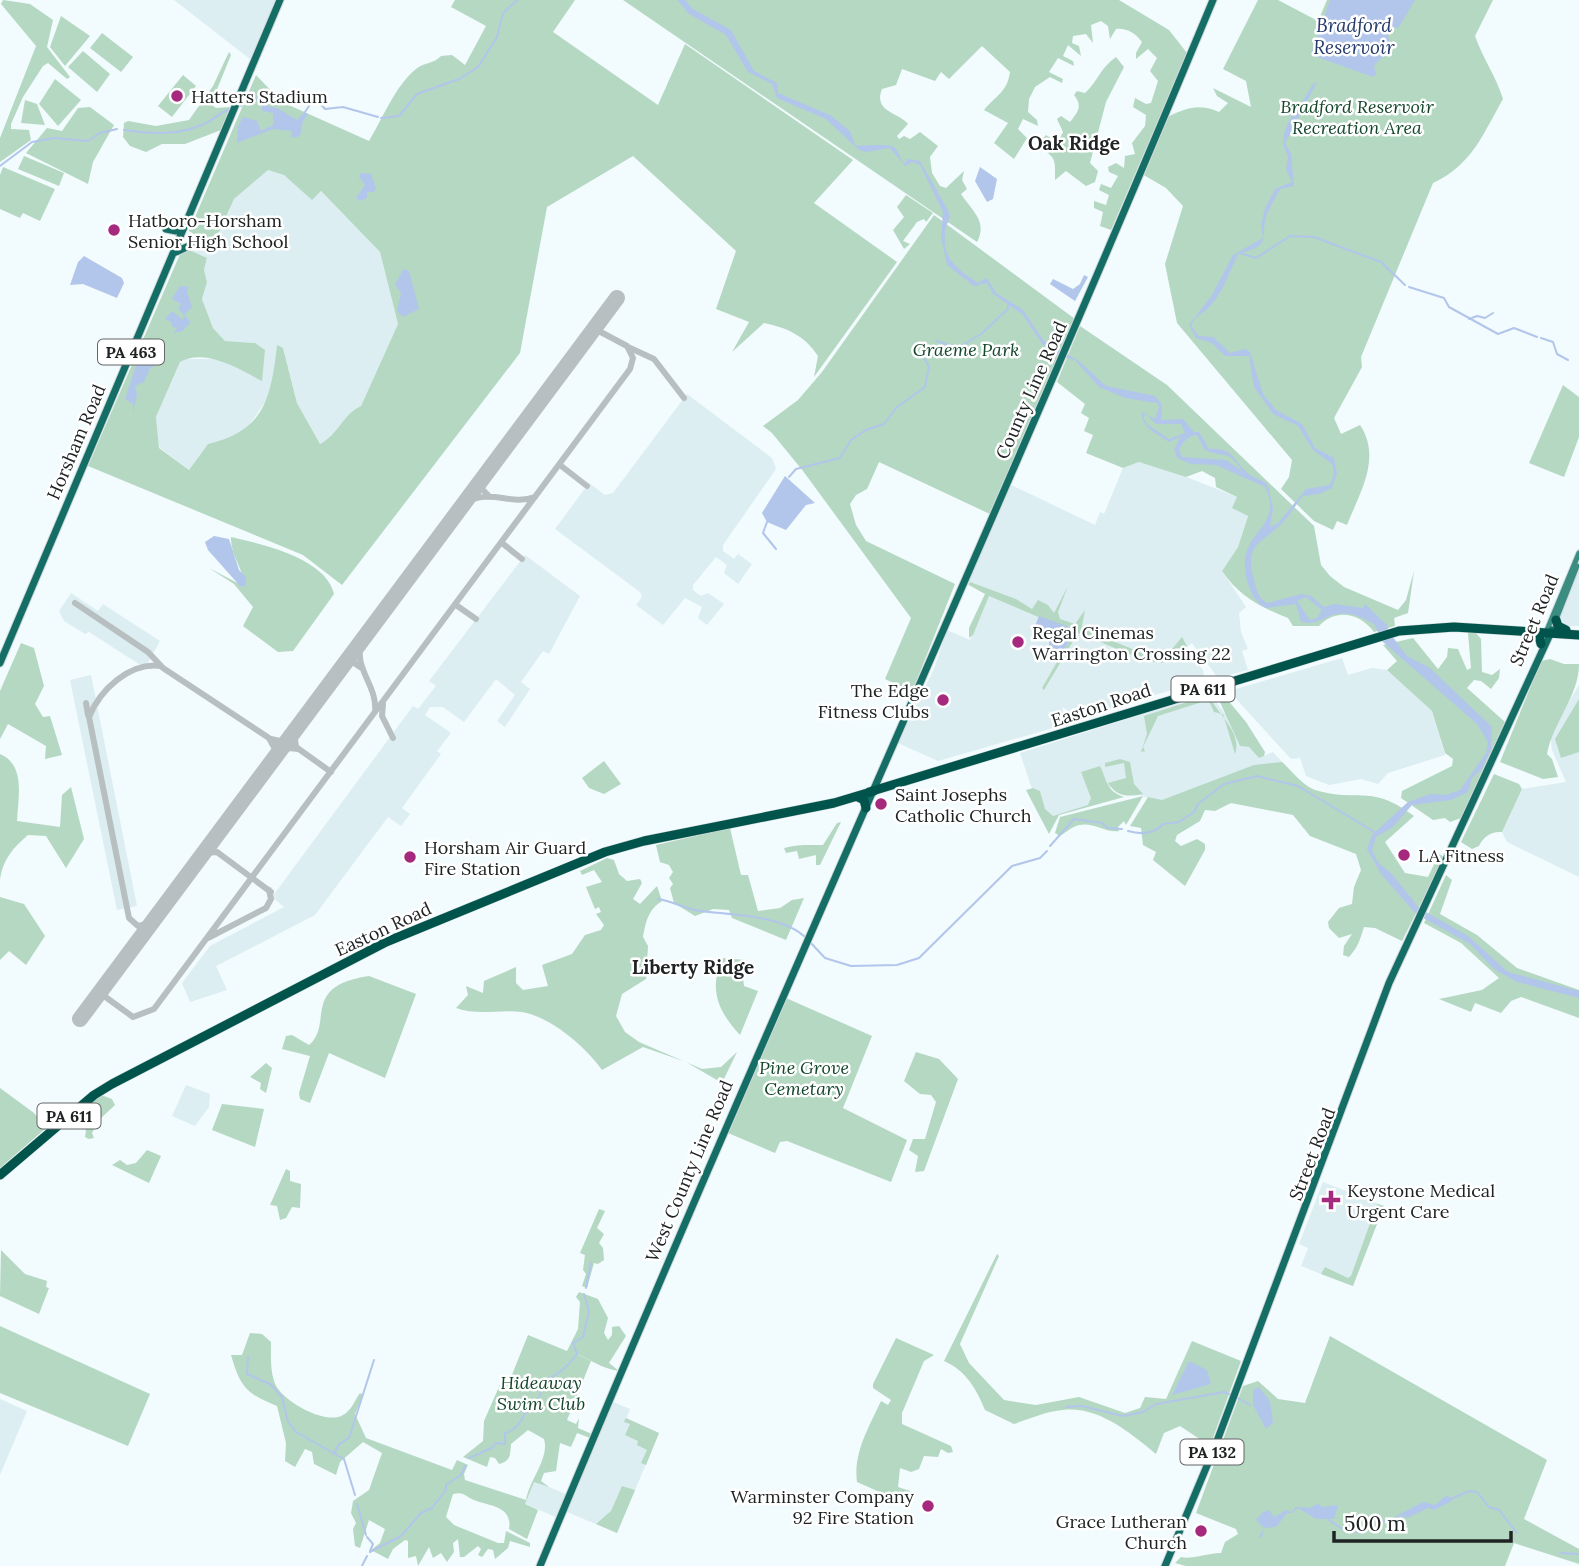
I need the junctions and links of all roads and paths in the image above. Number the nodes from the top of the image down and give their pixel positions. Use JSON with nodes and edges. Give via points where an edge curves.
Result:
{"nodes":[{"id":1,"x":280,"y":0,"type":"edge"},
{"id":2,"x":1213,"y":0,"type":"edge"},
{"id":3,"x":186,"y":225,"type":"junction"},
{"id":4,"x":173,"y":255,"type":"junction"},
{"id":5,"x":1579,"y":553,"type":"edge"},
{"id":6,"x":1579,"y":560,"type":"edge"},
{"id":7,"x":1556,"y":620,"type":"joint"},
{"id":8,"x":1503,"y":630,"type":"junction"},
{"id":9,"x":1579,"y":633,"type":"edge"},
{"id":10,"x":1551,"y":635,"type":"junction"},
{"id":11,"x":0,"y":663,"type":"edge"},
{"id":12,"x":874,"y":791,"type":"junction"},
{"id":13,"x":858,"y":797,"type":"junction"},
{"id":14,"x":820,"y":805,"type":"junction"},
{"id":15,"x":866,"y":808,"type":"junction"},
{"id":16,"x":0,"y":1174,"type":"edge"},
{"id":17,"x":540,"y":1566,"type":"edge"},
{"id":18,"x":1165,"y":1566,"type":"edge"}],
"edges":[{"from":1,"to":3,"type":"main road","name":"Horsham Road","number":"PA 463"},
{"from":2,"to":12,"type":"main road","name":"County Line Road","via":[[1065,355]]},
{"from":3,"to":4,"type":"main road","name":"Horsham Road","number":"PA 463"},
{"from":3,"to":4,"type":"main road","via":[[190,243]]},
{"from":3,"to":4,"type":"main road","via":[[168,232],[174,243]]},
{"from":4,"to":11,"type":"main road","name":"Horsham Road","number":"PA 463"},
{"from":5,"to":10,"type":"main road","name":"Street Road"},
{"from":6,"to":7,"type":"main road","name":"Street Road"},
{"from":7,"to":10,"type":"highway","via":[[1558,626]]},
{"from":8,"to":10,"type":"highway","name":"Easton Road","number":"PA 611"},
{"from":8,"to":10,"type":"highway","name":"Easton Road","number":"PA 611"},
{"from":8,"to":12,"type":"highway","name":"Easton Road","number":"PA 611","via":[[1440,626],[1392,632]]},
{"from":9,"to":10,"type":"highway","name":"Easton Road","number":"PA 611"},
{"from":10,"to":18,"type":"main road","name":"Street Road","number":"PA 132","via":[[1392,981]]},
{"from":12,"to":13,"type":"highway","name":"Easton Road","number":"PA 611"},
{"from":12,"to":14,"type":"highway","name":"Easton Road","number":"PA 611"},
{"from":12,"to":15,"type":"main road","name":"West County Line Road"},
{"from":13,"to":14,"type":"highway","name":"Easton Road","number":"PA 611"},
{"from":13,"to":15,"type":"highway"},
{"from":14,"to":16,"type":"highway","name":"Easton Road","number":"PA 611","via":[[616,847],[386,942],[111,1084]]},
{"from":15,"to":17,"type":"main road","name":"West County Line Road","via":[[681,1228]]}]}
